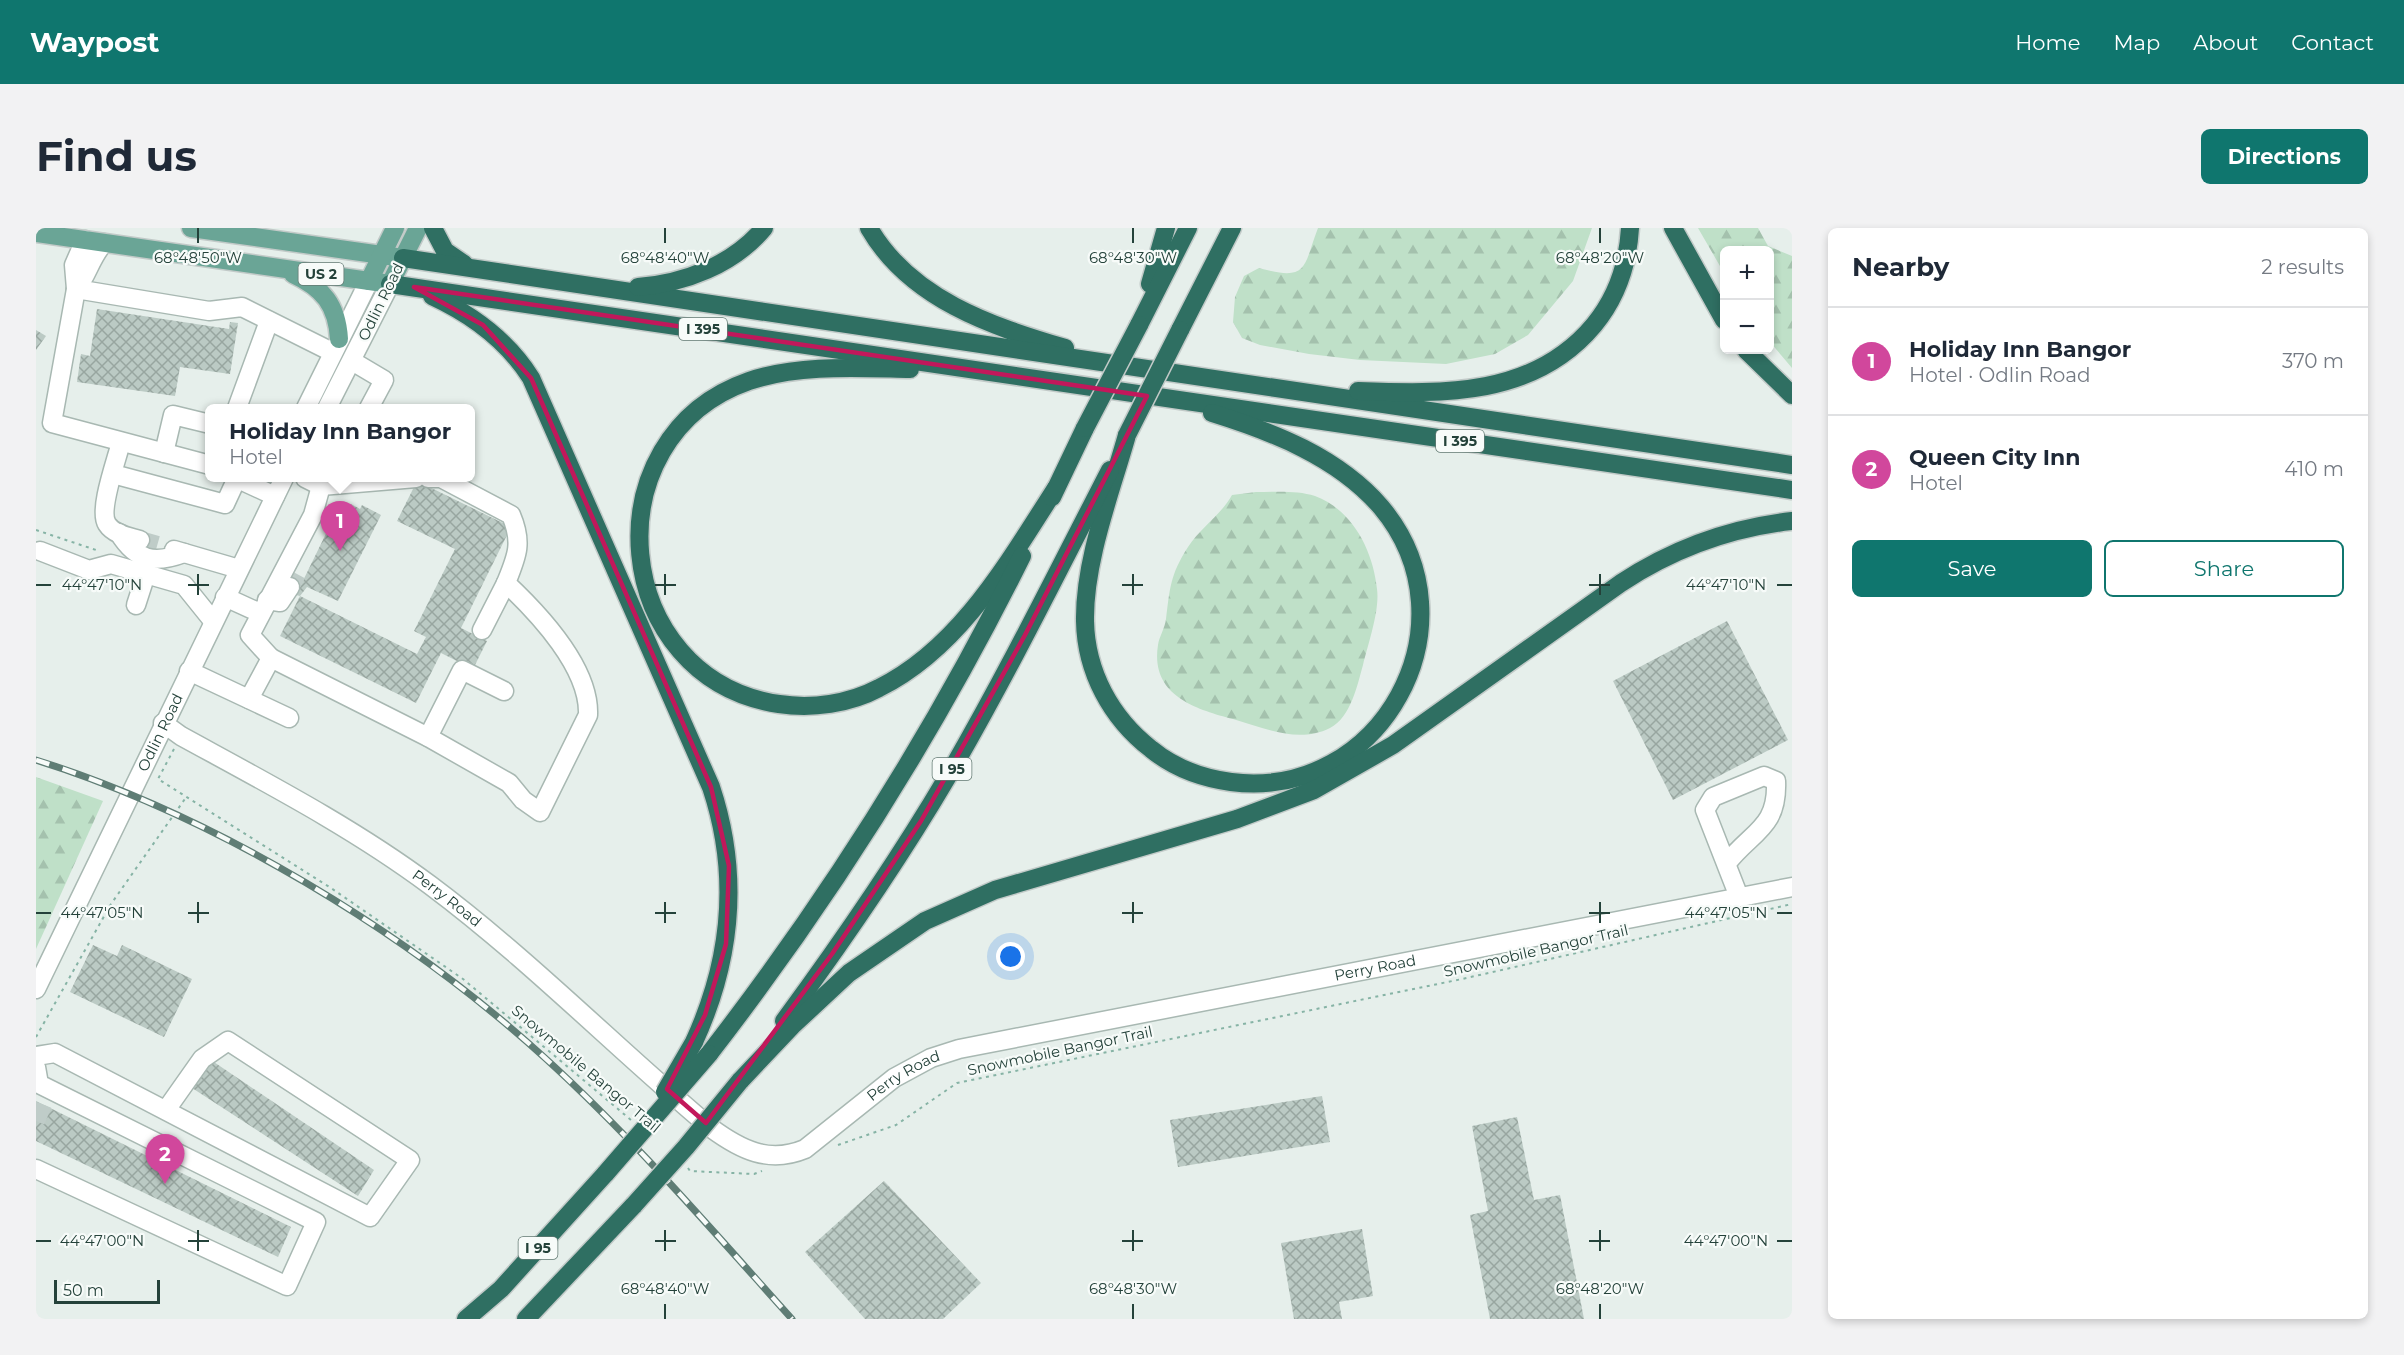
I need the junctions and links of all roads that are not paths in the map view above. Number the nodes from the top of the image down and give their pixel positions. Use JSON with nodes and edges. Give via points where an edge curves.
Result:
{"nodes":[{"id":1,"x":191,"y":228,"type":"edge"},
{"id":2,"x":395,"y":228,"type":"edge"},
{"id":3,"x":418,"y":228,"type":"edge"},
{"id":4,"x":433,"y":228,"type":"edge"},
{"id":5,"x":764,"y":228,"type":"edge"},
{"id":6,"x":868,"y":228,"type":"edge"},
{"id":7,"x":1166,"y":228,"type":"edge"},
{"id":8,"x":1188,"y":228,"type":"edge"},
{"id":9,"x":1234,"y":228,"type":"edge"},
{"id":10,"x":1630,"y":228,"type":"edge"},
{"id":11,"x":1673,"y":228,"type":"edge"},
{"id":12,"x":36,"y":233,"type":"edge"},
{"id":13,"x":86,"y":234,"type":"edge"},
{"id":14,"x":104,"y":243,"type":"junction"},
{"id":15,"x":381,"y":255,"type":"junction"},
{"id":16,"x":402,"y":258,"type":"junction"},
{"id":17,"x":274,"y":267,"type":"junction"},
{"id":18,"x":477,"y":270,"type":"junction"},
{"id":19,"x":369,"y":281,"type":"junction"},
{"id":20,"x":390,"y":284,"type":"junction"},
{"id":21,"x":414,"y":287,"type":"junction"},
{"id":22,"x":600,"y":288,"type":"junction"},
{"id":23,"x":76,"y":289,"type":"junction"},
{"id":24,"x":1720,"y":311,"type":"edge"},
{"id":25,"x":269,"y":321,"type":"junction"},
{"id":26,"x":1139,"y":325,"type":"junction"},
{"id":27,"x":336,"y":346,"type":"junction"},
{"id":28,"x":1750,"y":354,"type":"edge"},
{"id":29,"x":352,"y":361,"type":"junction"},
{"id":30,"x":1139,"y":368,"type":"junction"},
{"id":31,"x":1017,"y":375,"type":"junction"},
{"id":32,"x":1252,"y":385,"type":"junction"},
{"id":33,"x":1127,"y":392,"type":"junction"},
{"id":34,"x":1792,"y":395,"type":"edge"},
{"id":35,"x":238,"y":404,"type":"edge"},
{"id":36,"x":308,"y":404,"type":"edge"},
{"id":37,"x":329,"y":404,"type":"edge"},
{"id":38,"x":371,"y":404,"type":"edge"},
{"id":39,"x":205,"y":423,"type":"edge"},
{"id":40,"x":1127,"y":435,"type":"junction"},
{"id":41,"x":121,"y":442,"type":"junction"},
{"id":42,"x":164,"y":453,"type":"junction"},
{"id":43,"x":205,"y":464,"type":"edge"},
{"id":44,"x":1792,"y":465,"type":"edge"},
{"id":45,"x":113,"y":474,"type":"junction"},
{"id":46,"x":234,"y":482,"type":"edge"},
{"id":47,"x":245,"y":482,"type":"edge"},
{"id":48,"x":282,"y":482,"type":"edge"},
{"id":49,"x":313,"y":482,"type":"edge"},
{"id":50,"x":449,"y":482,"type":"edge"},
{"id":51,"x":1056,"y":488,"type":"junction"},
{"id":52,"x":1792,"y":490,"type":"edge"},
{"id":53,"x":275,"y":496,"type":"junction"},
{"id":54,"x":1792,"y":521,"type":"edge"},
{"id":55,"x":119,"y":533,"type":"junction"},
{"id":56,"x":141,"y":540,"type":"tunnel mouth"},
{"id":57,"x":165,"y":547,"type":"tunnel mouth"},
{"id":58,"x":295,"y":548,"type":"junction"},
{"id":59,"x":40,"y":551,"type":"dead end"},
{"id":60,"x":184,"y":553,"type":"junction"},
{"id":61,"x":239,"y":569,"type":"junction"},
{"id":62,"x":146,"y":574,"type":"junction"},
{"id":63,"x":506,"y":583,"type":"junction"},
{"id":64,"x":225,"y":597,"type":"junction"},
{"id":65,"x":136,"y":605,"type":"dead end"},
{"id":66,"x":264,"y":606,"type":"junction"},
{"id":67,"x":213,"y":621,"type":"junction"},
{"id":68,"x":482,"y":630,"type":"dead end"},
{"id":69,"x":271,"y":658,"type":"junction"},
{"id":70,"x":189,"y":671,"type":"junction"},
{"id":71,"x":504,"y":691,"type":"dead end"},
{"id":72,"x":249,"y":699,"type":"junction"},
{"id":73,"x":289,"y":718,"type":"dead end"},
{"id":74,"x":163,"y":723,"type":"junction"},
{"id":75,"x":428,"y":737,"type":"junction"},
{"id":76,"x":1727,"y":863,"type":"junction"},
{"id":77,"x":1792,"y":887,"type":"edge"},
{"id":78,"x":1739,"y":897,"type":"junction"},
{"id":79,"x":36,"y":988,"type":"edge"},
{"id":80,"x":36,"y":1056,"type":"edge"},
{"id":81,"x":36,"y":1067,"type":"edge"},
{"id":82,"x":740,"y":1081,"type":"junction"},
{"id":83,"x":166,"y":1110,"type":"junction"},
{"id":84,"x":625,"y":1153,"type":"junction"},
{"id":85,"x":36,"y":1169,"type":"edge"},
{"id":86,"x":466,"y":1319,"type":"edge"},
{"id":87,"x":526,"y":1319,"type":"edge"}],
"edges":[{"from":1,"to":15,"type":"main road"},
{"from":2,"to":15,"type":"main road","name":"Odlin Road"},
{"from":3,"to":16,"type":"main road","name":"Odlin Road"},
{"from":4,"to":18,"type":"highway","via":[[449,256]]},
{"from":5,"to":22,"type":"highway","via":[[733,256],[697,275],[654,286]]},
{"from":6,"to":30,"type":"highway","via":[[909,276],[957,308],[1006,330]]},
{"from":7,"to":26,"type":"highway"},
{"from":8,"to":26,"type":"highway","number":"I 95"},
{"from":9,"to":40,"type":"highway","number":"I 95","bridge":true},
{"from":10,"to":32,"type":"highway","via":[[1622,275],[1605,310],[1569,351],[1533,374],[1493,385],[1444,391]]},
{"from":11,"to":24,"type":"highway"},
{"from":12,"to":13,"type":"main road","number":"US 2"},
{"from":13,"to":14,"type":"main road","number":"US 2"},
{"from":13,"to":23,"type":"street","via":[[74,265]]},
{"from":14,"to":17,"type":"main road","number":"US 2"},
{"from":14,"to":23,"type":"street"},
{"from":15,"to":16,"type":"main road"},
{"from":15,"to":19,"type":"main road","name":"Odlin Road"},
{"from":16,"to":18,"type":"highway","number":"I 395"},
{"from":16,"to":20,"type":"main road","name":"Odlin Road"},
{"from":17,"to":19,"type":"main road","number":"US 2"},
{"from":17,"to":27,"type":"main road","via":[[303,279],[326,296],[337,318]]},
{"from":18,"to":22,"type":"highway","number":"I 395"},
{"from":19,"to":20,"type":"main road","number":"US 2"},
{"from":19,"to":27,"type":"street","name":"Odlin Road"},
{"from":20,"to":21,"type":"highway","number":"I 395"},
{"from":20,"to":29,"type":"street","name":"Odlin Road"},
{"from":21,"to":31,"type":"highway","number":"I 395"},
{"from":21,"to":84,"type":"highway","bridge":true,"via":[[483,325],[510,350],[531,378],[709,780],[725,838],[729,915],[721,970],[694,1042]]},
{"from":22,"to":30,"type":"highway","number":"I 395"},
{"from":23,"to":25,"type":"street","via":[[209,311],[242,307]]},
{"from":23,"to":41,"type":"street","via":[[52,423]]},
{"from":25,"to":27,"type":"street"},
{"from":25,"to":35,"type":"street"},
{"from":26,"to":51,"type":"highway","number":"I 95","bridge":true},
{"from":27,"to":36,"type":"street","name":"Odlin Road"},
{"from":28,"to":34,"type":"highway"},
{"from":29,"to":37,"type":"street","name":"Odlin Road"},
{"from":29,"to":38,"type":"street","via":[[384,380]]},
{"from":30,"to":32,"type":"highway","number":"I 395"},
{"from":31,"to":33,"type":"highway","number":"I 395"},
{"from":31,"to":51,"type":"highway","via":[[825,369],[766,376],[719,394],[681,426],[662,452],[650,478],[638,534],[647,594],[673,642],[700,670],[723,686],[752,699],[784,705],[812,706],[848,700],[889,683],[945,640],[991,584]]},
{"from":32,"to":44,"type":"highway","number":"I 395"},
{"from":33,"to":40,"type":"highway","via":[[1227,418],[1293,443],[1361,488],[1396,529],[1417,584],[1420,610],[1416,652],[1408,680],[1394,705],[1353,750],[1323,768],[1294,778],[1261,783],[1227,781],[1196,774],[1168,761],[1133,734],[1114,711],[1092,664],[1086,605],[1094,555]]},
{"from":33,"to":52,"type":"highway","number":"I 395"},
{"from":39,"to":42,"type":"street","via":[[173,415]]},
{"from":40,"to":82,"type":"highway","number":"I 95","via":[[949,775],[856,919]]},
{"from":41,"to":42,"type":"street"},
{"from":41,"to":45,"type":"street"},
{"from":42,"to":43,"type":"street"},
{"from":45,"to":46,"type":"street","via":[[225,504]]},
{"from":45,"to":55,"type":"street","via":[[104,513],[107,524]]},
{"from":47,"to":53,"type":"street"},
{"from":48,"to":53,"type":"street","name":"Odlin Road"},
{"from":49,"to":58,"type":"street","via":[[313,515]]},
{"from":50,"to":63,"type":"street","via":[[512,514],[519,550]]},
{"from":51,"to":84,"type":"highway","number":"I 95","bridge":true,"via":[[968,660],[886,803],[802,931],[709,1054]]},
{"from":53,"to":61,"type":"street","name":"Odlin Road"},
{"from":54,"to":82,"type":"highway","via":[[1719,535],[1659,560],[1393,746],[1314,790],[1237,819],[1015,884],[943,912],[892,941],[849,973]]},
{"from":55,"to":56,"type":"street"},
{"from":55,"to":60,"type":"street","via":[[129,550],[155,560]]},
{"from":57,"to":60,"type":"street"},
{"from":58,"to":66,"type":"street"},
{"from":58,"to":66,"type":"street","via":[[293,581],[280,602]]},
{"from":59,"to":62,"type":"street","via":[[89,570],[111,564]]},
{"from":60,"to":61,"type":"street"},
{"from":61,"to":64,"type":"street","name":"Odlin Road"},
{"from":62,"to":65,"type":"street"},
{"from":62,"to":67,"type":"street","via":[[184,585]]},
{"from":63,"to":68,"type":"street"},
{"from":63,"to":75,"type":"street","via":[[542,617],[570,658],[589,701],[588,715],[540,812],[523,801],[510,783]]},
{"from":64,"to":66,"type":"street"},
{"from":64,"to":67,"type":"street","name":"Odlin Road"},
{"from":66,"to":69,"type":"street","via":[[250,635]]},
{"from":67,"to":70,"type":"street","name":"Odlin Road"},
{"from":69,"to":72,"type":"street"},
{"from":69,"to":75,"type":"street"},
{"from":70,"to":72,"type":"street"},
{"from":70,"to":74,"type":"street","name":"Odlin Road"},
{"from":71,"to":75,"type":"street","via":[[462,670]]},
{"from":72,"to":73,"type":"street"},
{"from":74,"to":78,"type":"street","name":"Perry Road","via":[[308,806],[428,883],[510,950],[711,1128],[737,1146],[766,1156],[791,1155],[806,1149],[894,1078],[931,1058],[959,1049]]},
{"from":74,"to":79,"type":"street","name":"Odlin Road"},
{"from":76,"to":76,"type":"street","via":[[1705,810],[1713,797],[1764,776],[1776,781],[1777,801],[1764,828]]},
{"from":76,"to":78,"type":"street"},
{"from":77,"to":78,"type":"street","name":"Perry Road"},
{"from":80,"to":83,"type":"street","via":[[55,1053]]},
{"from":81,"to":85,"type":"street","via":[[46,1097],[316,1222],[287,1286]]},
{"from":82,"to":87,"type":"highway","number":"I 95","bridge":true,"via":[[686,1147]]},
{"from":83,"to":83,"type":"street","via":[[370,1217],[410,1160],[228,1041],[202,1059]]},
{"from":84,"to":86,"type":"highway","number":"I 95","bridge":true,"via":[[501,1289]]}]}
